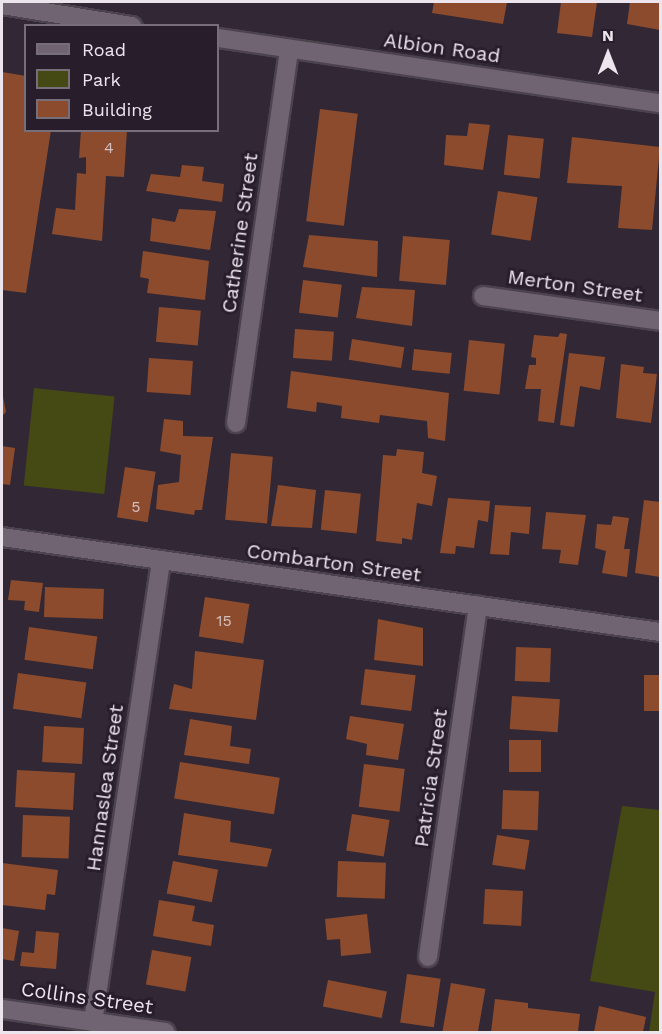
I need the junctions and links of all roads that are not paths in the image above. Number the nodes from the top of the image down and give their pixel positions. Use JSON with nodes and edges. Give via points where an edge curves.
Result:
{"nodes":[{"id":1,"x":2,"y":5,"type":"edge"},
{"id":2,"x":120,"y":24,"type":"edge"},
{"id":3,"x":219,"y":38,"type":"edge"},
{"id":4,"x":289,"y":49,"type":"junction"},
{"id":5,"x":660,"y":103,"type":"edge"},
{"id":6,"x":483,"y":296,"type":"dead end"},
{"id":7,"x":660,"y":321,"type":"edge"},
{"id":8,"x":236,"y":423,"type":"dead end"},
{"id":9,"x":2,"y":537,"type":"edge"},
{"id":10,"x":161,"y":560,"type":"junction"},
{"id":11,"x":478,"y":606,"type":"junction"},
{"id":12,"x":660,"y":632,"type":"edge"},
{"id":13,"x":428,"y":957,"type":"dead end"},
{"id":14,"x":2,"y":1009,"type":"edge"},
{"id":15,"x":93,"y":1022,"type":"junction"},
{"id":16,"x":165,"y":1032,"type":"edge"}],
"edges":[{"from":1,"to":2,"type":"street"},
{"from":3,"to":4,"type":"street","name":"Albion Road"},
{"from":4,"to":5,"type":"street","name":"Albion Road"},
{"from":4,"to":8,"type":"street","name":"Catherine Street"},
{"from":6,"to":7,"type":"street","name":"Merton Street"},
{"from":9,"to":10,"type":"street","name":"Combarton Street"},
{"from":10,"to":11,"type":"street","name":"Combarton Street"},
{"from":10,"to":15,"type":"street","name":"Hannaslea Street"},
{"from":11,"to":12,"type":"street","name":"Combarton Street"},
{"from":11,"to":13,"type":"street","name":"Patricia Street"},
{"from":14,"to":15,"type":"street","name":"Collins Street"},
{"from":15,"to":16,"type":"street","name":"Collins Street"}]}
